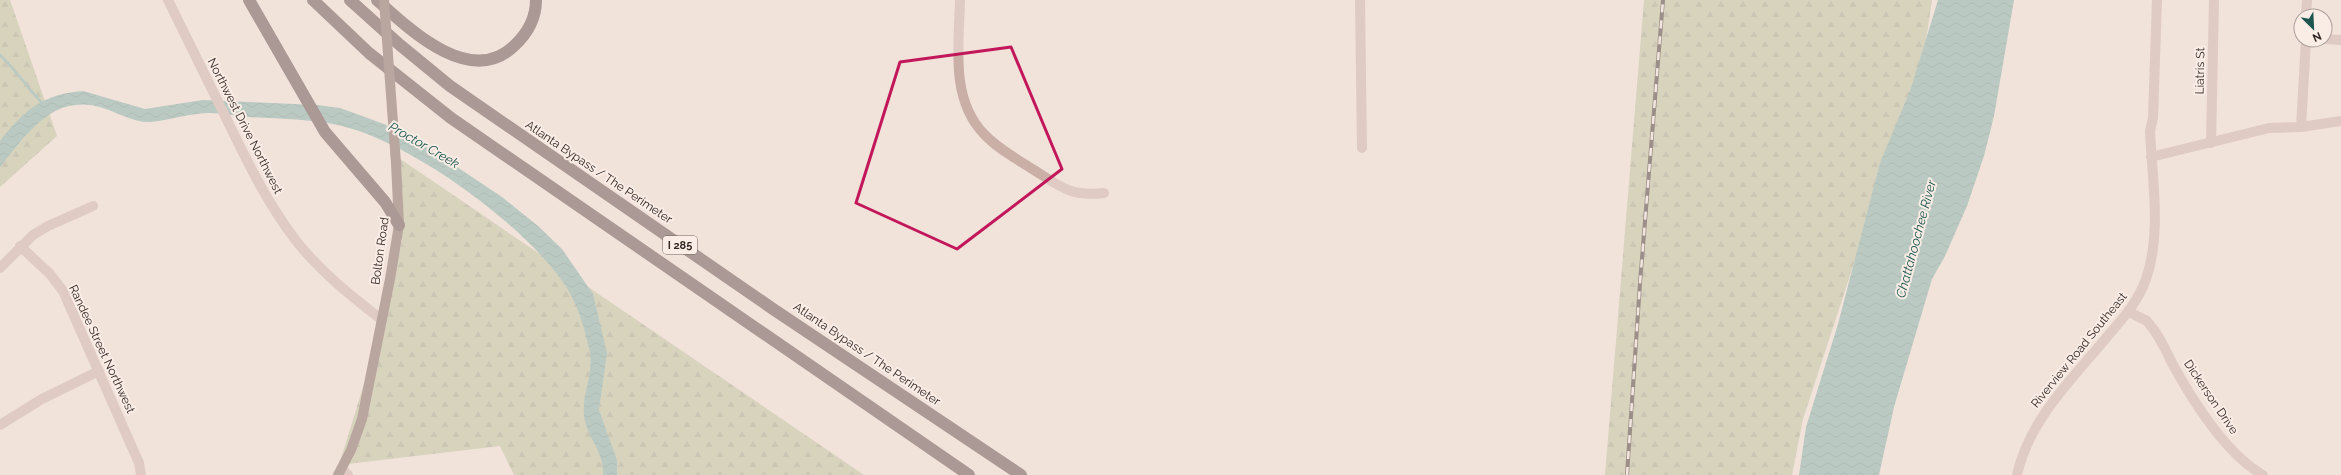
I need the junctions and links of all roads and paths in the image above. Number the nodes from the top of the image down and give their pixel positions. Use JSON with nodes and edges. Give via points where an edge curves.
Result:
{"nodes":[{"id":1,"x":168,"y":0,"type":"edge"},
{"id":2,"x":249,"y":0,"type":"edge"},
{"id":3,"x":313,"y":0,"type":"edge"},
{"id":4,"x":350,"y":0,"type":"edge"},
{"id":5,"x":377,"y":0,"type":"edge"},
{"id":6,"x":384,"y":0,"type":"edge"},
{"id":7,"x":536,"y":0,"type":"edge"},
{"id":8,"x":960,"y":0,"type":"edge"},
{"id":9,"x":1360,"y":0,"type":"edge"},
{"id":10,"x":2157,"y":0,"type":"edge"},
{"id":11,"x":2214,"y":0,"type":"edge"},
{"id":12,"x":2306,"y":48,"type":"edge"},
{"id":13,"x":2341,"y":121,"type":"edge"},
{"id":14,"x":2301,"y":127,"type":"junction"},
{"id":15,"x":2211,"y":143,"type":"junction"},
{"id":16,"x":1362,"y":148,"type":"dead end"},
{"id":17,"x":2151,"y":156,"type":"junction"},
{"id":18,"x":1104,"y":193,"type":"dead end"},
{"id":19,"x":93,"y":206,"type":"dead end"},
{"id":20,"x":399,"y":225,"type":"junction"},
{"id":21,"x":20,"y":246,"type":"junction"},
{"id":22,"x":0,"y":268,"type":"edge"},
{"id":23,"x":2129,"y":312,"type":"junction"},
{"id":24,"x":382,"y":320,"type":"junction"},
{"id":25,"x":100,"y":371,"type":"junction"},
{"id":26,"x":0,"y":425,"type":"edge"},
{"id":27,"x":343,"y":473,"type":"edge"},
{"id":28,"x":141,"y":475,"type":"edge"},
{"id":29,"x":968,"y":475,"type":"edge"},
{"id":30,"x":1021,"y":475,"type":"edge"},
{"id":31,"x":2017,"y":475,"type":"edge"},
{"id":32,"x":2263,"y":475,"type":"edge"}],
"edges":[{"from":1,"to":24,"type":"street","name":"Northwest Drive Northwest","via":[[257,183],[298,244],[344,290]]},
{"from":2,"to":20,"type":"highway","via":[[326,132],[345,158],[385,202]]},
{"from":3,"to":29,"type":"highway","number":"I 285","via":[[369,53],[451,118]]},
{"from":4,"to":30,"type":"highway","name":"Atlanta Bypass / The Perimeter","number":"I 285","via":[[445,82],[496,119]]},
{"from":5,"to":7,"type":"highway","via":[[408,29],[428,43],[458,57],[474,59],[490,58],[503,53],[522,39],[533,19]]},
{"from":6,"to":20,"type":"main road","name":"Bolton Road","bridge":true},
{"from":8,"to":18,"type":"street","via":[[961,89],[973,120],[997,146],[1068,191],[1086,195]]},
{"from":9,"to":16,"type":"street"},
{"from":10,"to":17,"type":"street","name":"Riverview Road Southeast"},
{"from":11,"to":15,"type":"street","name":"Liatris St"},
{"from":12,"to":14,"type":"street"},
{"from":13,"to":14,"type":"street"},
{"from":14,"to":15,"type":"street","via":[[2269,128]]},
{"from":15,"to":17,"type":"street"},
{"from":17,"to":23,"type":"street","name":"Riverview Road Southeast","via":[[2154,228],[2151,259],[2140,295]]},
{"from":19,"to":21,"type":"street","via":[[48,226]]},
{"from":20,"to":24,"type":"main road","name":"Bolton Road"},
{"from":21,"to":22,"type":"street"},
{"from":21,"to":25,"type":"street","name":"Randee Street Northwest","via":[[50,274],[63,291]]},
{"from":23,"to":31,"type":"street","name":"Riverview Road Southeast","via":[[2038,422],[2028,441]]},
{"from":23,"to":32,"type":"street","name":"Dickerson Drive","via":[[2147,321],[2154,330],[2191,395],[2227,445],[2251,468]]},
{"from":24,"to":27,"type":"main road","name":"Bolton Road","via":[[362,418]]},
{"from":25,"to":26,"type":"street","via":[[42,399]]},
{"from":25,"to":28,"type":"street","name":"Randee Street Northwest","via":[[139,463]]}]}
